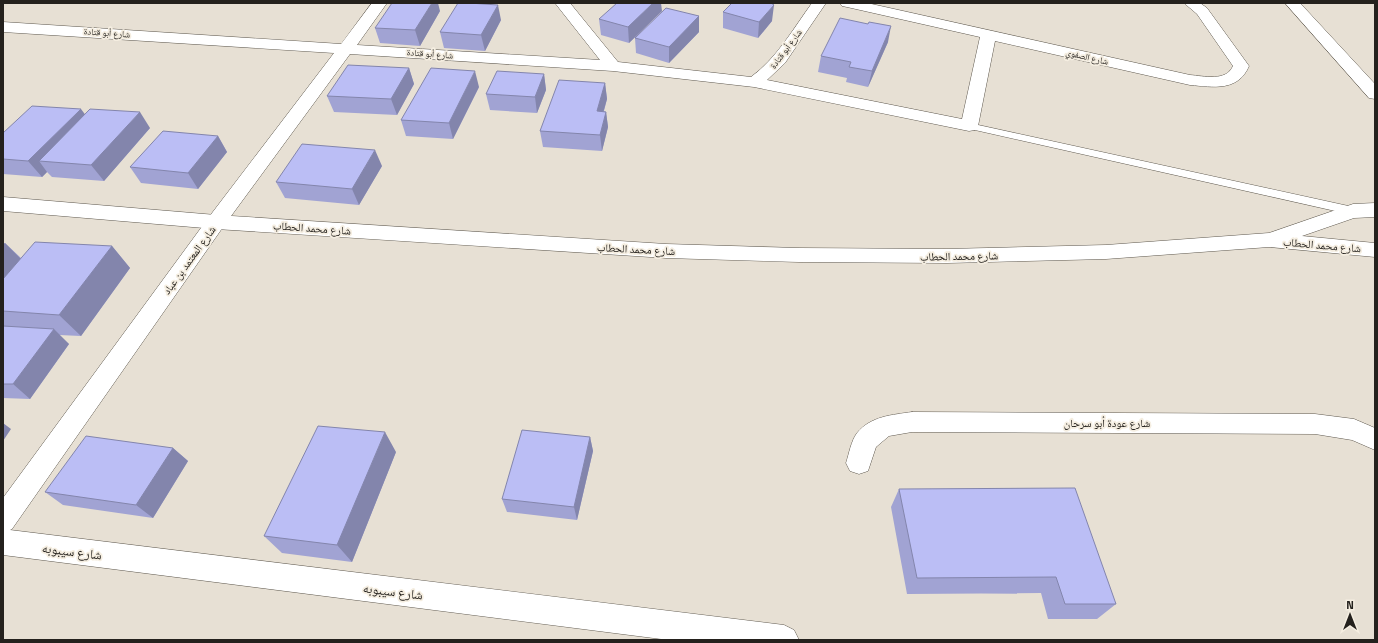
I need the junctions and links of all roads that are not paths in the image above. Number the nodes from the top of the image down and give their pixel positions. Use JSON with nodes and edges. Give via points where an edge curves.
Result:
{"nodes":[{"id":1,"x":380,"y":3,"type":"edge"},
{"id":2,"x":562,"y":3,"type":"edge"},
{"id":3,"x":819,"y":3,"type":"edge"},
{"id":4,"x":847,"y":3,"type":"edge"},
{"id":5,"x":1191,"y":3,"type":"edge"},
{"id":6,"x":1292,"y":3,"type":"edge"},
{"id":7,"x":3,"y":27,"type":"edge"},
{"id":8,"x":988,"y":35,"type":"junction"},
{"id":9,"x":346,"y":48,"type":"junction"},
{"id":10,"x":613,"y":66,"type":"junction"},
{"id":11,"x":754,"y":82,"type":"junction"},
{"id":12,"x":1375,"y":94,"type":"edge"},
{"id":13,"x":969,"y":126,"type":"junction"},
{"id":14,"x":1375,"y":196,"type":"edge"},
{"id":15,"x":3,"y":204,"type":"edge"},
{"id":16,"x":1375,"y":210,"type":"edge"},
{"id":17,"x":1352,"y":211,"type":"junction"},
{"id":18,"x":216,"y":222,"type":"junction"},
{"id":19,"x":1269,"y":240,"type":"junction"},
{"id":20,"x":1375,"y":250,"type":"edge"},
{"id":21,"x":1375,"y":440,"type":"edge"},
{"id":22,"x":859,"y":463,"type":"dead end"},
{"id":23,"x":3,"y":520,"type":"edge"},
{"id":24,"x":3,"y":542,"type":"edge"},
{"id":25,"x":784,"y":640,"type":"edge"}],
"edges":[{"from":1,"to":9,"type":"street","name":"شارع المعتمد بن عباد"},
{"from":2,"to":10,"type":"street"},
{"from":3,"to":11,"type":"street","name":"شارع أبو قتادة","via":[[779,60]]},
{"from":4,"to":8,"type":"street","name":"شارع الصفوي"},
{"from":5,"to":8,"type":"street","name":"شارع الصفوي","via":[[1202,11],[1241,66],[1239,74],[1232,79],[1216,82],[1190,80]]},
{"from":6,"to":12,"type":"street"},
{"from":7,"to":9,"type":"street","name":"شارع أبو قتادة"},
{"from":8,"to":13,"type":"street"},
{"from":9,"to":10,"type":"street","name":"شارع أبو قتادة"},
{"from":9,"to":18,"type":"street","name":"شارع المعتمد بن عباد"},
{"from":10,"to":11,"type":"street","name":"شارع أبو قتادة"},
{"from":11,"to":13,"type":"street"},
{"from":13,"to":17,"type":"lane"},
{"from":14,"to":17,"type":"street"},
{"from":15,"to":18,"type":"street","name":"شارع محمد الحطاب"},
{"from":16,"to":17,"type":"street","name":"شارع محمد الحطاب"},
{"from":17,"to":19,"type":"street","name":"شارع محمد الحطاب"},
{"from":18,"to":19,"type":"street","name":"شارع محمد الحطاب","via":[[666,251],[799,255],[947,256],[1106,252]]},
{"from":18,"to":23,"type":"street","name":"شارع المعتمد بن عباد"},
{"from":19,"to":20,"type":"street","name":"شارع محمد الحطاب"},
{"from":21,"to":22,"type":"street","name":"شارع عودة أبو سرحان","via":[[1354,430],[1315,424],[912,422],[884,427],[866,441]]},
{"from":24,"to":25,"type":"street","name":"شارع سيبوبه"}]}
